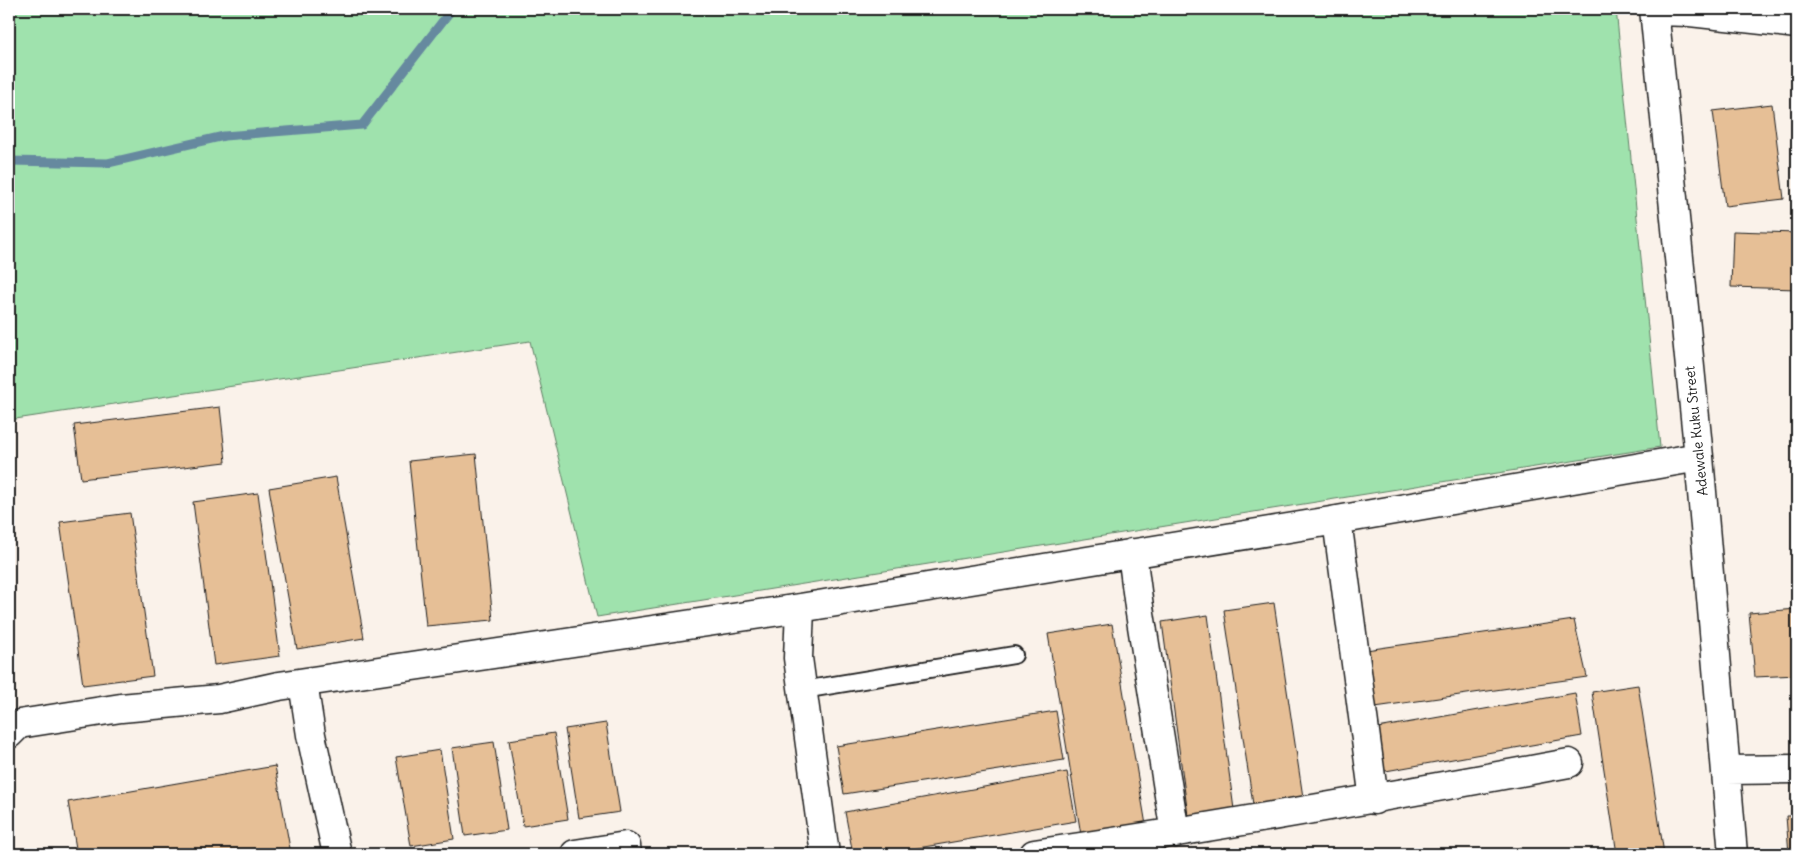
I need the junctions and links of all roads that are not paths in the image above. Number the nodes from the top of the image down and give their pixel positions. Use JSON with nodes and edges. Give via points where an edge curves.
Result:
{"nodes":[{"id":1,"x":1654,"y":10,"type":"edge"},
{"id":2,"x":1797,"y":24,"type":"edge"},
{"id":3,"x":1700,"y":457,"type":"junction"},
{"id":4,"x":1337,"y":520,"type":"junction"},
{"id":5,"x":1132,"y":553,"type":"junction"},
{"id":6,"x":800,"y":608,"type":"junction"},
{"id":7,"x":1014,"y":655,"type":"dead end"},
{"id":8,"x":303,"y":683,"type":"junction"},
{"id":9,"x":803,"y":690,"type":"junction"},
{"id":10,"x":9,"y":734,"type":"edge"},
{"id":11,"x":1569,"y":763,"type":"dead end"},
{"id":12,"x":1797,"y":769,"type":"edge"},
{"id":13,"x":1727,"y":770,"type":"junction"},
{"id":14,"x":1374,"y":800,"type":"junction"},
{"id":15,"x":1175,"y":833,"type":"junction"},
{"id":16,"x":337,"y":854,"type":"edge"},
{"id":17,"x":575,"y":854,"type":"edge"},
{"id":18,"x":626,"y":854,"type":"edge"},
{"id":19,"x":825,"y":854,"type":"edge"},
{"id":20,"x":1034,"y":854,"type":"edge"},
{"id":21,"x":1733,"y":854,"type":"edge"}],
"edges":[{"from":1,"to":2,"type":"street"},
{"from":1,"to":3,"type":"street","name":"Adewale Kuku Street"},
{"from":3,"to":4,"type":"street"},
{"from":3,"to":13,"type":"street","name":"Adewale Kuku Street"},
{"from":4,"to":5,"type":"street"},
{"from":4,"to":14,"type":"street"},
{"from":5,"to":6,"type":"street"},
{"from":5,"to":15,"type":"street"},
{"from":6,"to":8,"type":"street"},
{"from":6,"to":9,"type":"street","via":[[798,658]]},
{"from":7,"to":9,"type":"lane"},
{"from":8,"to":10,"type":"street","via":[[219,699],[121,708],[27,722],[19,724]]},
{"from":8,"to":16,"type":"street"},
{"from":9,"to":19,"type":"street"},
{"from":11,"to":14,"type":"street"},
{"from":12,"to":13,"type":"street"},
{"from":13,"to":21,"type":"street","name":"Adewale Kuku Street"},
{"from":14,"to":15,"type":"street"},
{"from":15,"to":20,"type":"street"},
{"from":17,"to":18,"type":"street","via":[[626,846]]}]}
